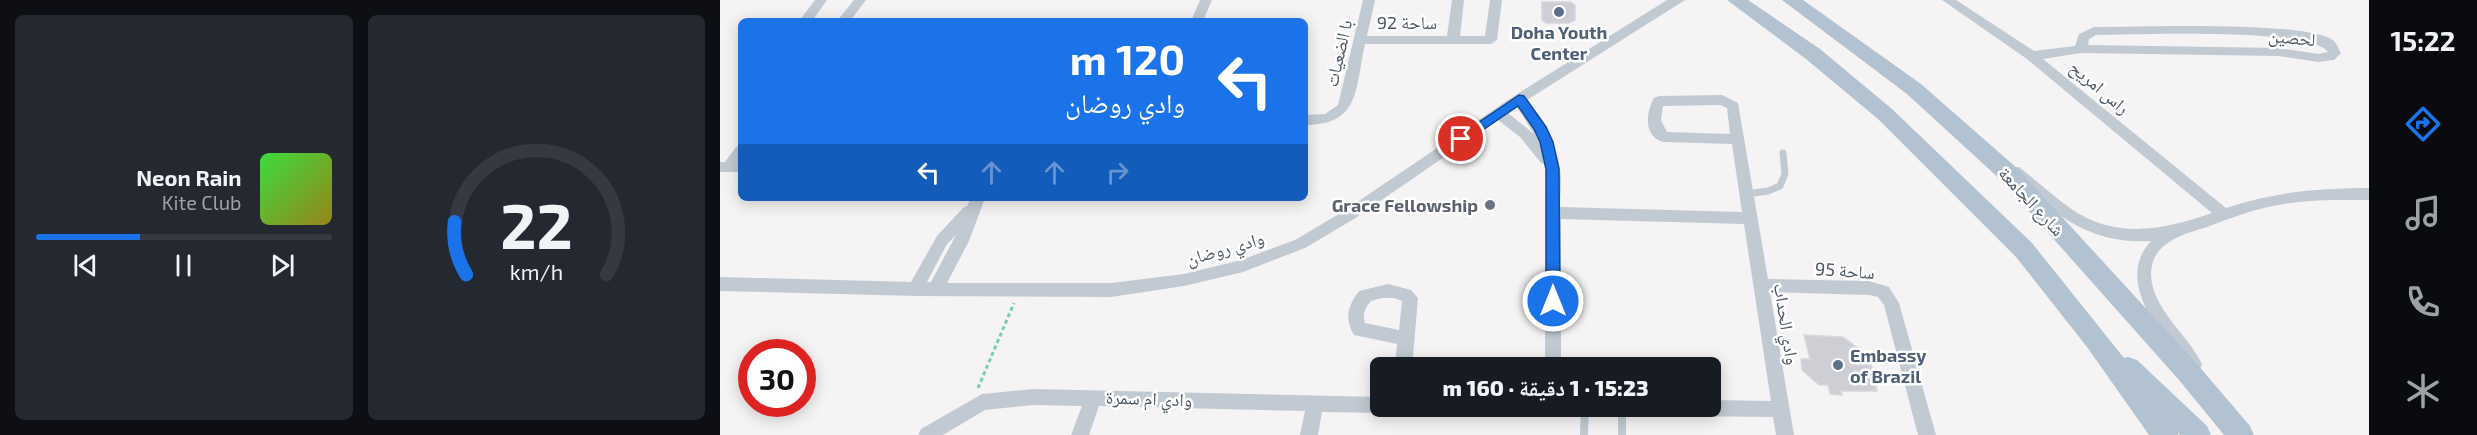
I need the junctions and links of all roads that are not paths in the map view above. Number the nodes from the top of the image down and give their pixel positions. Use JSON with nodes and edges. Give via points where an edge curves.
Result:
{"nodes":[{"id":1,"x":821,"y":0,"type":"edge"},
{"id":2,"x":860,"y":0,"type":"edge"},
{"id":3,"x":1206,"y":0,"type":"edge"},
{"id":4,"x":1369,"y":0,"type":"edge"},
{"id":5,"x":1458,"y":0,"type":"edge"},
{"id":6,"x":1496,"y":0,"type":"edge"},
{"id":7,"x":1726,"y":0,"type":"edge"},
{"id":8,"x":1736,"y":0,"type":"edge"},
{"id":9,"x":1791,"y":0,"type":"edge"},
{"id":10,"x":1948,"y":0,"type":"edge"},
{"id":11,"x":1673,"y":1,"type":"edge"},
{"id":12,"x":807,"y":18,"type":"edge"},
{"id":13,"x":845,"y":18,"type":"edge"},
{"id":14,"x":1198,"y":18,"type":"edge"},
{"id":15,"x":1768,"y":21,"type":"junction"},
{"id":16,"x":1361,"y":40,"type":"junction"},
{"id":17,"x":1452,"y":41,"type":"junction"},
{"id":18,"x":2081,"y":49,"type":"junction"},
{"id":19,"x":2032,"y":56,"type":"junction"},
{"id":20,"x":1519,"y":99,"type":"junction"},
{"id":21,"x":1498,"y":114,"type":"junction"},
{"id":22,"x":1308,"y":120,"type":"edge"},
{"id":23,"x":1738,"y":139,"type":"junction"},
{"id":24,"x":1982,"y":149,"type":"junction"},
{"id":25,"x":1783,"y":153,"type":"dead end"},
{"id":26,"x":1552,"y":169,"type":"junction"},
{"id":27,"x":1747,"y":194,"type":"junction"},
{"id":28,"x":2369,"y":194,"type":"edge"},
{"id":29,"x":975,"y":203,"type":"edge"},
{"id":30,"x":1553,"y":213,"type":"junction"},
{"id":31,"x":2222,"y":213,"type":"junction"},
{"id":32,"x":1751,"y":219,"type":"junction"},
{"id":33,"x":2169,"y":234,"type":"junction"},
{"id":34,"x":720,"y":284,"type":"edge"},
{"id":35,"x":1761,"y":285,"type":"junction"},
{"id":36,"x":916,"y":289,"type":"junction"},
{"id":37,"x":936,"y":289,"type":"junction"},
{"id":38,"x":1406,"y":339,"type":"dead end"},
{"id":39,"x":2096,"y":339,"type":"junction"},
{"id":40,"x":1404,"y":357,"type":"edge"},
{"id":41,"x":1553,"y":357,"type":"edge"},
{"id":42,"x":1094,"y":397,"type":"junction"},
{"id":43,"x":1315,"y":404,"type":"junction"},
{"id":44,"x":1370,"y":405,"type":"edge"},
{"id":45,"x":1721,"y":409,"type":"edge"},
{"id":46,"x":1781,"y":409,"type":"junction"},
{"id":47,"x":1585,"y":417,"type":"edge"},
{"id":48,"x":1622,"y":417,"type":"edge"},
{"id":49,"x":927,"y":435,"type":"edge"},
{"id":50,"x":1080,"y":435,"type":"edge"},
{"id":51,"x":1309,"y":435,"type":"edge"},
{"id":52,"x":1584,"y":435,"type":"edge"},
{"id":53,"x":1622,"y":435,"type":"edge"},
{"id":54,"x":1785,"y":435,"type":"edge"},
{"id":55,"x":1927,"y":435,"type":"edge"},
{"id":56,"x":2165,"y":435,"type":"edge"},
{"id":57,"x":2198,"y":435,"type":"edge"},
{"id":58,"x":2241,"y":435,"type":"edge"},
{"id":59,"x":2249,"y":435,"type":"edge"}],
"edges":[{"from":1,"to":12,"type":"street"},
{"from":2,"to":13,"type":"street"},
{"from":3,"to":14,"type":"street"},
{"from":4,"to":16,"type":"street","name":"با الضعيات"},
{"from":5,"to":17,"type":"street","name":"ساحة 92"},
{"from":6,"to":17,"type":"street","name":"ساحة 92","via":[[1491,40]]},
{"from":7,"to":15,"type":"street"},
{"from":8,"to":15,"type":"main road"},
{"from":9,"to":24,"type":"main road","name":"شارع الجامعة","via":[[1914,89]]},
{"from":10,"to":19,"type":"street","name":"راس امريح"},
{"from":11,"to":20,"type":"street","name":"وادي روضان"},
{"from":15,"to":39,"type":"main road","via":[[1813,54],[1907,135],[2024,250]]},
{"from":16,"to":17,"type":"street","name":"ساحة 92"},
{"from":16,"to":22,"type":"street","name":"با الضعيات","via":[[1344,106],[1322,120]]},
{"from":18,"to":18,"type":"street","name":"لحصين","via":[[2279,52],[2319,58],[2335,53],[2318,39],[2272,31],[2094,31],[2083,37]]},
{"from":18,"to":19,"type":"street","name":"لحصين"},
{"from":19,"to":31,"type":"street","name":"راس امريح"},
{"from":20,"to":21,"type":"street","name":"وادي روضان"},
{"from":20,"to":26,"type":"street","via":[[1540,127]]},
{"from":21,"to":26,"type":"street","via":[[1514,122],[1534,141]]},
{"from":21,"to":37,"type":"street","name":"وادي روضان","via":[[1349,215],[1300,244],[1262,259],[1184,280],[1111,290]]},
{"from":23,"to":23,"type":"street","name":"وادي الحداب","via":[[1729,102],[1659,100],[1656,105],[1654,119],[1663,137]]},
{"from":23,"to":27,"type":"street","name":"وادي الحداب"},
{"from":24,"to":33,"type":"street","via":[[2084,224],[2124,237]]},
{"from":24,"to":58,"type":"main road","name":"شارع الجامعة","via":[[2025,192]]},
{"from":25,"to":27,"type":"lane","via":[[1787,174],[1782,185],[1769,192]]},
{"from":26,"to":30,"type":"street"},
{"from":27,"to":32,"type":"street","name":"وادي الحداب"},
{"from":28,"to":31,"type":"street","via":[[2296,196]]},
{"from":29,"to":36,"type":"street","via":[[942,240]]},
{"from":29,"to":37,"type":"street"},
{"from":30,"to":32,"type":"street"},
{"from":30,"to":41,"type":"street"},
{"from":31,"to":33,"type":"street"},
{"from":32,"to":35,"type":"street","name":"وادي الحداب"},
{"from":33,"to":59,"type":"street","via":[[2151,250],[2145,262],[2144,284],[2167,327]]},
{"from":34,"to":36,"type":"street","name":"وادي روضان"},
{"from":35,"to":46,"type":"street","name":"وادي الحداب"},
{"from":35,"to":55,"type":"street","name":"ساحة 95","via":[[1869,288],[1883,292],[1891,303]]},
{"from":36,"to":37,"type":"street","name":"وادي روضان"},
{"from":38,"to":40,"type":"street"},
{"from":39,"to":56,"type":"main road"},
{"from":39,"to":57,"type":"main road"},
{"from":42,"to":43,"type":"street","name":"وادي ام سمرة"},
{"from":42,"to":49,"type":"street","name":"وادي ام سمرة","via":[[982,402]]},
{"from":42,"to":50,"type":"street"},
{"from":43,"to":44,"type":"street","name":"وادي ام سمرة"},
{"from":43,"to":51,"type":"street"},
{"from":45,"to":46,"type":"street"},
{"from":46,"to":54,"type":"street","name":"وادي الحداب"},
{"from":47,"to":52,"type":"lane"},
{"from":48,"to":53,"type":"lane"}]}
